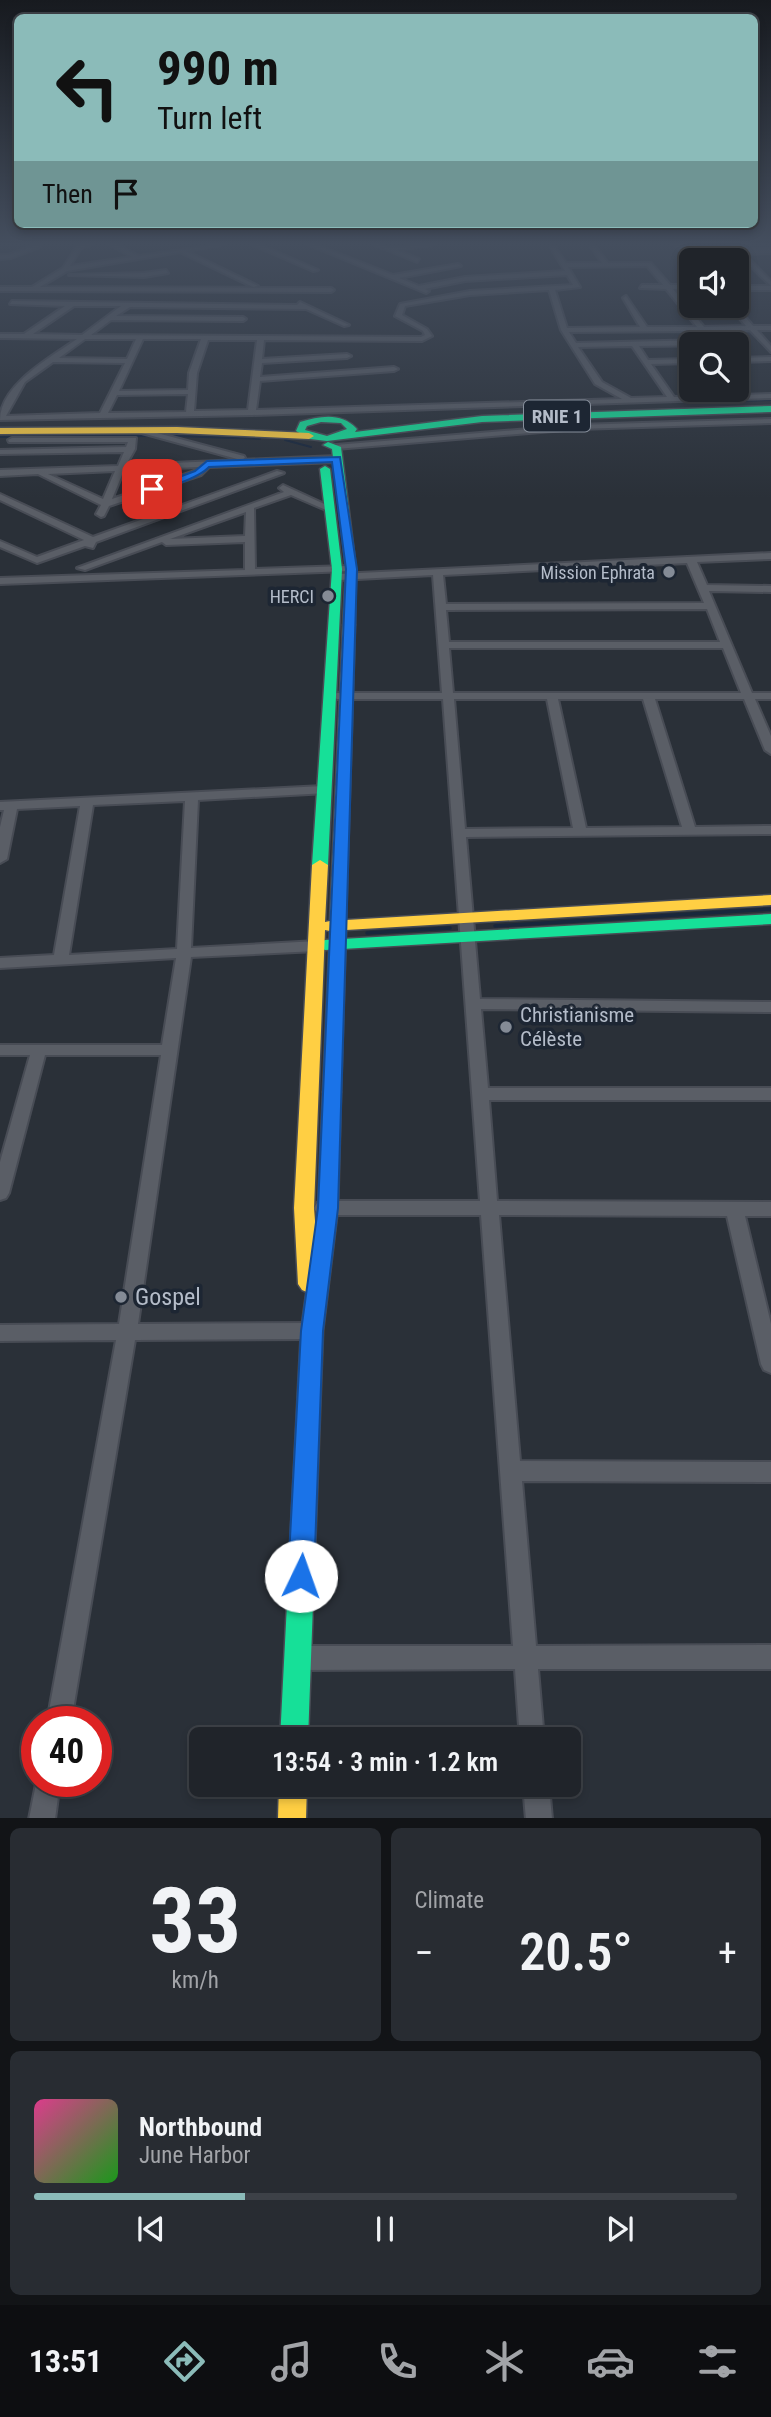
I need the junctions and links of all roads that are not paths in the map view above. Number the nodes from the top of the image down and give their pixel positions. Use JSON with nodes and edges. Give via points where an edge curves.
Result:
{"nodes":[{"id":1,"x":36,"y":329,"type":"edge"},
{"id":2,"x":94,"y":329,"type":"edge"},
{"id":3,"x":421,"y":329,"type":"edge"},
{"id":4,"x":610,"y":329,"type":"edge"},
{"id":5,"x":752,"y":329,"type":"edge"},
{"id":6,"x":564,"y":330,"type":"joint"},
{"id":7,"x":0,"y":336,"type":"edge"},
{"id":8,"x":26,"y":336,"type":"junction"},
{"id":9,"x":83,"y":337,"type":"junction"},
{"id":10,"x":140,"y":338,"type":"junction"},
{"id":11,"x":205,"y":338,"type":"junction"},
{"id":12,"x":261,"y":339,"type":"junction"},
{"id":13,"x":634,"y":344,"type":"junction"},
{"id":14,"x":679,"y":344,"type":"edge"},
{"id":15,"x":0,"y":345,"type":"edge"},
{"id":16,"x":575,"y":345,"type":"junction"},
{"id":17,"x":771,"y":350,"type":"edge"},
{"id":18,"x":347,"y":356,"type":"dead end"},
{"id":19,"x":771,"y":359,"type":"edge"},
{"id":20,"x":51,"y":360,"type":"junction"},
{"id":21,"x":749,"y":360,"type":"edge"},
{"id":22,"x":128,"y":361,"type":"junction"},
{"id":23,"x":258,"y":361,"type":"junction"},
{"id":24,"x":679,"y":361,"type":"edge"},
{"id":25,"x":646,"y":362,"type":"junction"},
{"id":26,"x":394,"y":369,"type":"dead end"},
{"id":27,"x":256,"y":379,"type":"junction"},
{"id":28,"x":193,"y":392,"type":"junction"},
{"id":29,"x":113,"y":393,"type":"junction"},
{"id":30,"x":771,"y":396,"type":"edge"},
{"id":31,"x":672,"y":399,"type":"junction"},
{"id":32,"x":629,"y":401,"type":"junction"},
{"id":33,"x":771,"y":406,"type":"edge"},
{"id":34,"x":252,"y":413,"type":"junction"},
{"id":35,"x":190,"y":414,"type":"junction"},
{"id":36,"x":322,"y":415,"type":"junction"},
{"id":37,"x":103,"y":416,"type":"junction"},
{"id":38,"x":771,"y":421,"type":"edge"},
{"id":39,"x":5,"y":427,"type":"edge"},
{"id":40,"x":141,"y":430,"type":"junction"},
{"id":41,"x":306,"y":430,"type":"junction"},
{"id":42,"x":334,"y":444,"type":"junction"},
{"id":43,"x":131,"y":449,"type":"junction"},
{"id":44,"x":0,"y":450,"type":"edge"},
{"id":45,"x":253,"y":461,"type":"junction"},
{"id":46,"x":207,"y":464,"type":"junction"},
{"id":47,"x":121,"y":468,"type":"junction"},
{"id":48,"x":80,"y":470,"type":"junction"},
{"id":49,"x":38,"y":472,"type":"junction"},
{"id":50,"x":0,"y":473,"type":"edge"},
{"id":51,"x":280,"y":473,"type":"dead end"},
{"id":52,"x":262,"y":480,"type":"junction"},
{"id":53,"x":113,"y":488,"type":"junction"},
{"id":54,"x":292,"y":492,"type":"junction"},
{"id":55,"x":0,"y":497,"type":"edge"},
{"id":56,"x":106,"y":504,"type":"junction"},
{"id":57,"x":250,"y":507,"type":"junction"},
{"id":58,"x":329,"y":508,"type":"junction"},
{"id":59,"x":101,"y":514,"type":"dead end"},
{"id":60,"x":249,"y":539,"type":"junction"},
{"id":61,"x":91,"y":542,"type":"junction"},
{"id":62,"x":155,"y":542,"type":"junction"},
{"id":63,"x":0,"y":544,"type":"edge"},
{"id":64,"x":771,"y":556,"type":"edge"},
{"id":65,"x":691,"y":560,"type":"junction"},
{"id":66,"x":250,"y":572,"type":"junction"},
{"id":67,"x":438,"y":572,"type":"junction"},
{"id":68,"x":344,"y":573,"type":"junction"},
{"id":69,"x":80,"y":574,"type":"junction"},
{"id":70,"x":2,"y":580,"type":"edge"},
{"id":71,"x":703,"y":588,"type":"junction"},
{"id":72,"x":771,"y":589,"type":"edge"},
{"id":73,"x":710,"y":606,"type":"junction"},
{"id":74,"x":440,"y":607,"type":"junction"},
{"id":75,"x":444,"y":645,"type":"junction"},
{"id":76,"x":726,"y":645,"type":"junction"},
{"id":77,"x":329,"y":696,"type":"junction"},
{"id":78,"x":346,"y":696,"type":"junction"},
{"id":79,"x":448,"y":696,"type":"junction"},
{"id":80,"x":552,"y":696,"type":"junction"},
{"id":81,"x":648,"y":696,"type":"junction"},
{"id":82,"x":747,"y":696,"type":"junction"},
{"id":83,"x":771,"y":696,"type":"edge"},
{"id":84,"x":771,"y":749,"type":"edge"},
{"id":85,"x":323,"y":790,"type":"junction"},
{"id":86,"x":192,"y":796,"type":"junction"},
{"id":87,"x":87,"y":802,"type":"junction"},
{"id":88,"x":6,"y":806,"type":"edge"},
{"id":89,"x":771,"y":830,"type":"edge"},
{"id":90,"x":580,"y":831,"type":"junction"},
{"id":91,"x":689,"y":831,"type":"junction"},
{"id":92,"x":459,"y":833,"type":"junction"},
{"id":93,"x":0,"y":859,"type":"edge"},
{"id":94,"x":771,"y":900,"type":"edge"},
{"id":95,"x":466,"y":917,"type":"junction"},
{"id":96,"x":771,"y":919,"type":"edge"},
{"id":97,"x":338,"y":925,"type":"junction"},
{"id":98,"x":318,"y":926,"type":"junction"},
{"id":99,"x":467,"y":937,"type":"junction"},
{"id":100,"x":338,"y":944,"type":"junction"},
{"id":101,"x":317,"y":946,"type":"junction"},
{"id":102,"x":184,"y":953,"type":"junction"},
{"id":103,"x":61,"y":960,"type":"junction"},
{"id":104,"x":0,"y":963,"type":"edge"},
{"id":105,"x":473,"y":1004,"type":"junction"},
{"id":106,"x":771,"y":1007,"type":"edge"},
{"id":107,"x":0,"y":1050,"type":"edge"},
{"id":108,"x":38,"y":1050,"type":"junction"},
{"id":109,"x":170,"y":1050,"type":"junction"},
{"id":110,"x":480,"y":1094,"type":"junction"},
{"id":111,"x":771,"y":1094,"type":"edge"},
{"id":112,"x":0,"y":1193,"type":"edge"},
{"id":113,"x":304,"y":1208,"type":"junction"},
{"id":114,"x":328,"y":1208,"type":"junction"},
{"id":115,"x":489,"y":1208,"type":"junction"},
{"id":116,"x":734,"y":1209,"type":"junction"},
{"id":117,"x":771,"y":1209,"type":"edge"},
{"id":118,"x":312,"y":1331,"type":"junction"},
{"id":119,"x":0,"y":1332,"type":"edge"},
{"id":120,"x":127,"y":1332,"type":"junction"},
{"id":121,"x":771,"y":1364,"type":"edge"},
{"id":122,"x":511,"y":1471,"type":"junction"},
{"id":123,"x":771,"y":1472,"type":"edge"},
{"id":124,"x":526,"y":1657,"type":"junction"},
{"id":125,"x":771,"y":1657,"type":"edge"},
{"id":126,"x":297,"y":1658,"type":"junction"},
{"id":127,"x":62,"y":1706,"type":"edge"},
{"id":128,"x":294,"y":1727,"type":"edge"},
{"id":129,"x":531,"y":1727,"type":"edge"},
{"id":130,"x":46,"y":1797,"type":"edge"},
{"id":131,"x":293,"y":1797,"type":"edge"},
{"id":132,"x":537,"y":1797,"type":"edge"},
{"id":133,"x":42,"y":1818,"type":"edge"},
{"id":134,"x":292,"y":1818,"type":"edge"},
{"id":135,"x":539,"y":1818,"type":"edge"}],
"edges":[{"from":1,"to":8,"type":"street"},
{"from":2,"to":9,"type":"street"},
{"from":3,"to":12,"type":"street","via":[[429,337]]},
{"from":4,"to":6,"type":"street"},
{"from":5,"to":17,"type":"street"},
{"from":6,"to":16,"type":"street"},
{"from":7,"to":8,"type":"street"},
{"from":8,"to":9,"type":"street"},
{"from":8,"to":15,"type":"street"},
{"from":9,"to":10,"type":"street"},
{"from":9,"to":20,"type":"street"},
{"from":10,"to":11,"type":"street"},
{"from":10,"to":22,"type":"street"},
{"from":11,"to":12,"type":"street"},
{"from":11,"to":28,"type":"street","via":[[193,373]]},
{"from":12,"to":23,"type":"street"},
{"from":13,"to":14,"type":"street"},
{"from":13,"to":16,"type":"street"},
{"from":13,"to":25,"type":"street"},
{"from":16,"to":32,"type":"street","via":[[598,384]]},
{"from":18,"to":23,"type":"street"},
{"from":19,"to":21,"type":"street"},
{"from":20,"to":22,"type":"street"},
{"from":20,"to":39,"type":"street","via":[[22,381]]},
{"from":22,"to":29,"type":"street"},
{"from":23,"to":27,"type":"street"},
{"from":24,"to":25,"type":"street"},
{"from":25,"to":31,"type":"street"},
{"from":26,"to":27,"type":"street"},
{"from":27,"to":34,"type":"street"},
{"from":28,"to":29,"type":"street"},
{"from":28,"to":35,"type":"street"},
{"from":29,"to":37,"type":"street"},
{"from":30,"to":31,"type":"street"},
{"from":31,"to":32,"type":"street"},
{"from":32,"to":36,"type":"street"},
{"from":33,"to":42,"type":"main road","number":"RNIE 1","via":[[496,414],[389,424]]},
{"from":34,"to":35,"type":"street"},
{"from":34,"to":36,"type":"street"},
{"from":35,"to":37,"type":"street"},
{"from":36,"to":41,"type":"main road","number":"RNIE 1"},
{"from":36,"to":42,"type":"main road","number":"RNIE 1"},
{"from":37,"to":39,"type":"street"},
{"from":38,"to":42,"type":"street","via":[[577,427]]},
{"from":39,"to":40,"type":"main road","number":"RNIE 1"},
{"from":39,"to":41,"type":"main road","number":"RNIE 1","via":[[181,425]]},
{"from":39,"to":43,"type":"street","via":[[129,439],[133,440]]},
{"from":39,"to":44,"type":"street"},
{"from":40,"to":41,"type":"main road","number":"RNIE 1"},
{"from":40,"to":45,"type":"street"},
{"from":41,"to":42,"type":"main road","number":"RNIE 1"},
{"from":42,"to":45,"type":"street"},
{"from":42,"to":58,"type":"main road"},
{"from":42,"to":68,"type":"main road"},
{"from":43,"to":44,"type":"street"},
{"from":43,"to":47,"type":"street"},
{"from":45,"to":46,"type":"street"},
{"from":46,"to":47,"type":"street"},
{"from":46,"to":56,"type":"street","via":[[198,473]]},
{"from":47,"to":48,"type":"street"},
{"from":47,"to":53,"type":"street"},
{"from":48,"to":49,"type":"street"},
{"from":48,"to":53,"type":"street"},
{"from":49,"to":50,"type":"street"},
{"from":49,"to":56,"type":"street"},
{"from":51,"to":52,"type":"street"},
{"from":52,"to":54,"type":"street"},
{"from":52,"to":61,"type":"street"},
{"from":53,"to":56,"type":"street"},
{"from":54,"to":57,"type":"street"},
{"from":54,"to":58,"type":"street"},
{"from":55,"to":61,"type":"street"},
{"from":56,"to":59,"type":"street"},
{"from":57,"to":60,"type":"street"},
{"from":57,"to":62,"type":"street"},
{"from":58,"to":68,"type":"main road"},
{"from":60,"to":62,"type":"street"},
{"from":60,"to":66,"type":"street"},
{"from":61,"to":63,"type":"street","via":[[35,560]]},
{"from":61,"to":69,"type":"street"},
{"from":62,"to":69,"type":"street"},
{"from":64,"to":65,"type":"street"},
{"from":65,"to":67,"type":"street"},
{"from":65,"to":71,"type":"street"},
{"from":66,"to":68,"type":"street"},
{"from":66,"to":69,"type":"street"},
{"from":67,"to":68,"type":"street"},
{"from":67,"to":74,"type":"street"},
{"from":68,"to":77,"type":"main road"},
{"from":68,"to":78,"type":"main road"},
{"from":69,"to":70,"type":"street"},
{"from":71,"to":72,"type":"street"},
{"from":71,"to":73,"type":"street"},
{"from":73,"to":74,"type":"street"},
{"from":73,"to":76,"type":"street"},
{"from":74,"to":75,"type":"street"},
{"from":75,"to":76,"type":"street"},
{"from":75,"to":79,"type":"street"},
{"from":76,"to":82,"type":"street"},
{"from":77,"to":78,"type":"street"},
{"from":77,"to":85,"type":"main road"},
{"from":78,"to":79,"type":"street"},
{"from":78,"to":97,"type":"main road"},
{"from":79,"to":80,"type":"street"},
{"from":79,"to":92,"type":"street"},
{"from":80,"to":81,"type":"street"},
{"from":80,"to":90,"type":"street"},
{"from":81,"to":82,"type":"street"},
{"from":81,"to":91,"type":"street"},
{"from":82,"to":83,"type":"street"},
{"from":82,"to":84,"type":"street"},
{"from":85,"to":86,"type":"street"},
{"from":85,"to":98,"type":"main road"},
{"from":86,"to":87,"type":"street"},
{"from":86,"to":102,"type":"street"},
{"from":87,"to":88,"type":"street"},
{"from":87,"to":103,"type":"street"},
{"from":88,"to":93,"type":"street"},
{"from":89,"to":91,"type":"street"},
{"from":90,"to":91,"type":"street"},
{"from":90,"to":92,"type":"street"},
{"from":92,"to":95,"type":"street"},
{"from":94,"to":95,"type":"main road"},
{"from":95,"to":97,"type":"main road"},
{"from":95,"to":99,"type":"street"},
{"from":96,"to":99,"type":"main road"},
{"from":97,"to":98,"type":"main road"},
{"from":97,"to":100,"type":"main road"},
{"from":98,"to":101,"type":"main road"},
{"from":99,"to":100,"type":"main road"},
{"from":99,"to":105,"type":"street"},
{"from":100,"to":101,"type":"main road"},
{"from":100,"to":114,"type":"main road"},
{"from":101,"to":102,"type":"street"},
{"from":101,"to":113,"type":"main road"},
{"from":102,"to":103,"type":"street"},
{"from":102,"to":109,"type":"street"},
{"from":103,"to":104,"type":"street"},
{"from":105,"to":106,"type":"street"},
{"from":105,"to":110,"type":"street"},
{"from":107,"to":108,"type":"street"},
{"from":108,"to":109,"type":"street"},
{"from":108,"to":112,"type":"street"},
{"from":109,"to":120,"type":"street"},
{"from":110,"to":111,"type":"street"},
{"from":110,"to":115,"type":"street"},
{"from":113,"to":114,"type":"street"},
{"from":113,"to":118,"type":"main road"},
{"from":114,"to":115,"type":"street"},
{"from":114,"to":118,"type":"main road"},
{"from":115,"to":116,"type":"street"},
{"from":115,"to":122,"type":"street"},
{"from":116,"to":117,"type":"street"},
{"from":116,"to":121,"type":"street"},
{"from":118,"to":120,"type":"street"},
{"from":118,"to":126,"type":"main road"},
{"from":119,"to":120,"type":"street"},
{"from":120,"to":127,"type":"street"},
{"from":122,"to":123,"type":"street"},
{"from":122,"to":124,"type":"street"},
{"from":124,"to":125,"type":"street"},
{"from":124,"to":126,"type":"street"},
{"from":124,"to":129,"type":"street"},
{"from":126,"to":128,"type":"main road"},
{"from":130,"to":133,"type":"street"},
{"from":131,"to":134,"type":"main road"},
{"from":132,"to":135,"type":"street"}]}
